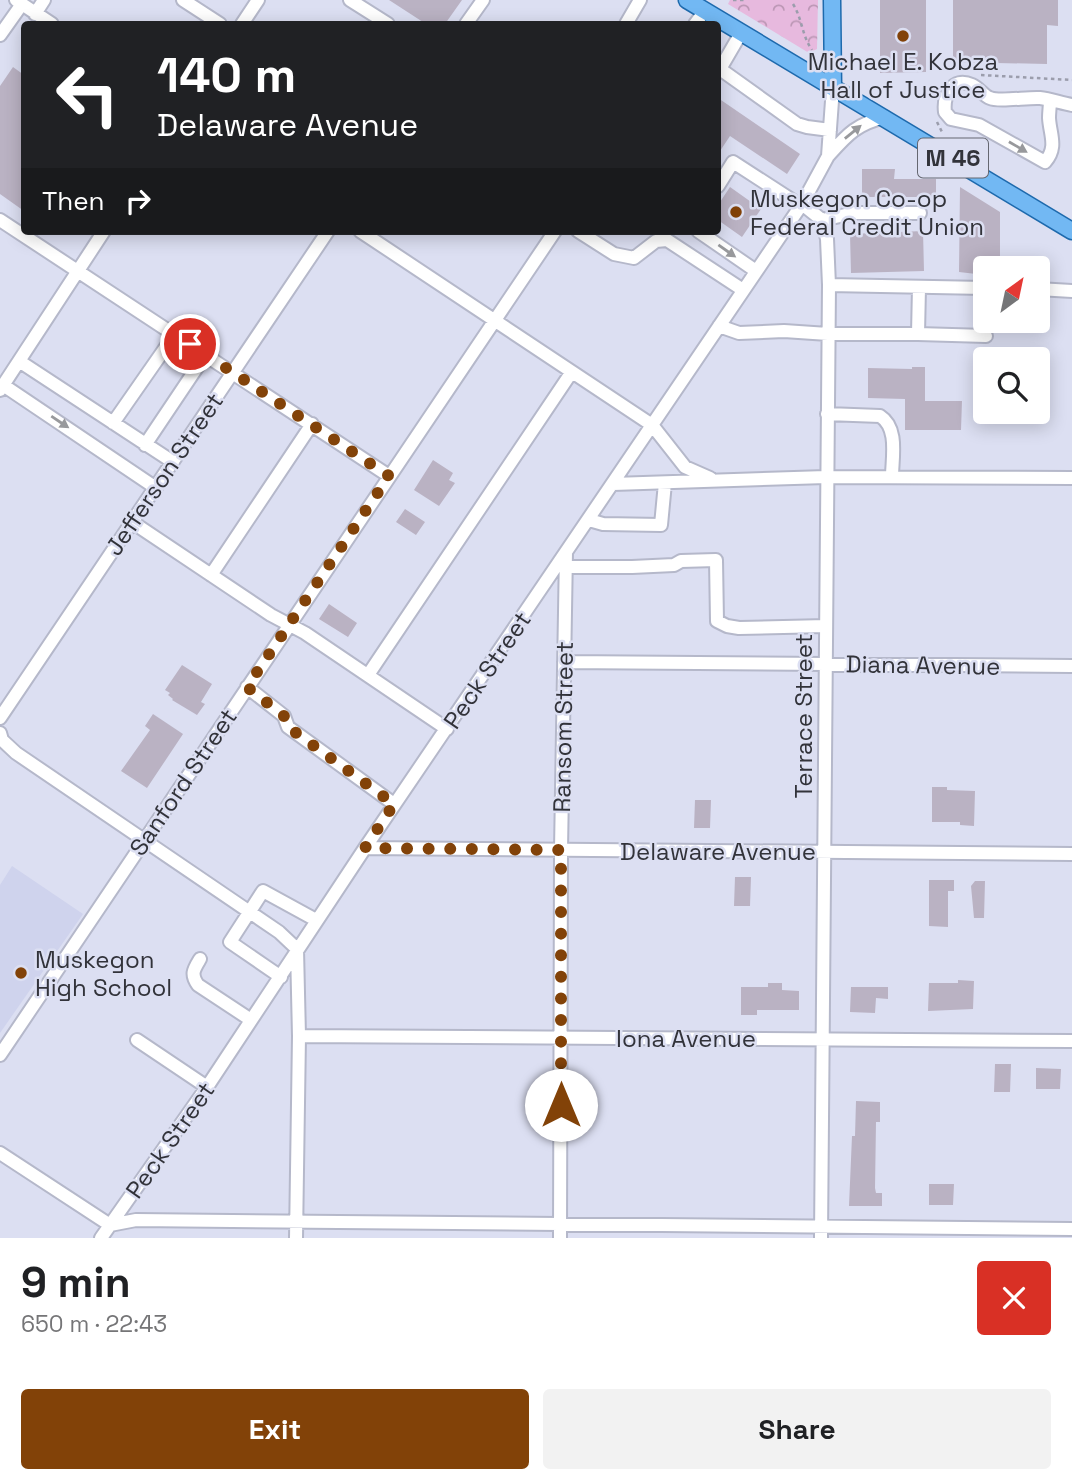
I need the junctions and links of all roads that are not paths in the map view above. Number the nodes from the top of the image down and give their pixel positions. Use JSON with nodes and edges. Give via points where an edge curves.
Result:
{"nodes":[{"id":1,"x":44,"y":0,"type":"edge"},
{"id":2,"x":183,"y":0,"type":"edge"},
{"id":3,"x":258,"y":0,"type":"edge"},
{"id":4,"x":351,"y":0,"type":"edge"},
{"id":5,"x":483,"y":0,"type":"edge"},
{"id":6,"x":640,"y":0,"type":"edge"},
{"id":7,"x":687,"y":0,"type":"edge"},
{"id":8,"x":832,"y":0,"type":"edge"},
{"id":9,"x":19,"y":2,"type":"edge"},
{"id":10,"x":35,"y":13,"type":"junction"},
{"id":11,"x":700,"y":18,"type":"edge"},
{"id":12,"x":47,"y":21,"type":"edge"},
{"id":13,"x":215,"y":21,"type":"edge"},
{"id":14,"x":244,"y":21,"type":"edge"},
{"id":15,"x":383,"y":21,"type":"edge"},
{"id":16,"x":468,"y":21,"type":"edge"},
{"id":17,"x":628,"y":21,"type":"edge"},
{"id":18,"x":721,"y":26,"type":"edge"},
{"id":19,"x":741,"y":33,"type":"junction"},
{"id":20,"x":0,"y":35,"type":"edge"},
{"id":21,"x":721,"y":66,"type":"edge"},
{"id":22,"x":721,"y":70,"type":"edge"},
{"id":23,"x":833,"y":87,"type":"junction"},
{"id":24,"x":1050,"y":100,"type":"junction"},
{"id":25,"x":1072,"y":105,"type":"edge"},
{"id":26,"x":885,"y":117,"type":"junction"},
{"id":27,"x":830,"y":130,"type":"junction"},
{"id":28,"x":828,"y":156,"type":"junction"},
{"id":29,"x":721,"y":181,"type":"edge"},
{"id":30,"x":801,"y":205,"type":"junction"},
{"id":31,"x":920,"y":213,"type":"dead end"},
{"id":32,"x":0,"y":220,"type":"edge"},
{"id":33,"x":822,"y":220,"type":"junction"},
{"id":34,"x":1072,"y":231,"type":"edge"},
{"id":35,"x":21,"y":234,"type":"edge"},
{"id":36,"x":23,"y":235,"type":"edge"},
{"id":37,"x":101,"y":235,"type":"edge"},
{"id":38,"x":325,"y":235,"type":"edge"},
{"id":39,"x":366,"y":235,"type":"edge"},
{"id":40,"x":552,"y":235,"type":"edge"},
{"id":41,"x":584,"y":235,"type":"edge"},
{"id":42,"x":704,"y":235,"type":"edge"},
{"id":43,"x":78,"y":271,"type":"junction"},
{"id":44,"x":756,"y":271,"type":"junction"},
{"id":45,"x":829,"y":285,"type":"junction"},
{"id":46,"x":919,"y":287,"type":"junction"},
{"id":47,"x":973,"y":288,"type":"edge"},
{"id":48,"x":743,"y":290,"type":"junction"},
{"id":49,"x":1050,"y":290,"type":"edge"},
{"id":50,"x":1072,"y":291,"type":"edge"},
{"id":51,"x":494,"y":321,"type":"junction"},
{"id":52,"x":719,"y":326,"type":"junction"},
{"id":53,"x":175,"y":334,"type":"junction"},
{"id":54,"x":828,"y":334,"type":"junction"},
{"id":55,"x":918,"y":334,"type":"junction"},
{"id":56,"x":986,"y":336,"type":"dead end"},
{"id":57,"x":206,"y":354,"type":"junction"},
{"id":58,"x":19,"y":360,"type":"junction"},
{"id":59,"x":233,"y":372,"type":"junction"},
{"id":60,"x":570,"y":373,"type":"junction"},
{"id":61,"x":2,"y":387,"type":"edge"},
{"id":62,"x":827,"y":414,"type":"junction"},
{"id":63,"x":113,"y":423,"type":"junction"},
{"id":64,"x":312,"y":424,"type":"junction"},
{"id":65,"x":652,"y":425,"type":"junction"},
{"id":66,"x":145,"y":445,"type":"junction"},
{"id":67,"x":173,"y":462,"type":"junction"},
{"id":68,"x":389,"y":476,"type":"junction"},
{"id":69,"x":826,"y":477,"type":"junction"},
{"id":70,"x":892,"y":477,"type":"junction"},
{"id":71,"x":1072,"y":478,"type":"edge"},
{"id":72,"x":720,"y":481,"type":"junction"},
{"id":73,"x":665,"y":483,"type":"junction"},
{"id":74,"x":613,"y":484,"type":"junction"},
{"id":75,"x":156,"y":488,"type":"junction"},
{"id":76,"x":589,"y":520,"type":"junction"},
{"id":77,"x":132,"y":522,"type":"junction"},
{"id":78,"x":566,"y":552,"type":"junction"},
{"id":79,"x":566,"y":567,"type":"junction"},
{"id":80,"x":211,"y":575,"type":"junction"},
{"id":81,"x":288,"y":625,"type":"junction"},
{"id":82,"x":826,"y":626,"type":"junction"},
{"id":83,"x":564,"y":662,"type":"junction"},
{"id":84,"x":827,"y":664,"type":"junction"},
{"id":85,"x":1072,"y":666,"type":"edge"},
{"id":86,"x":368,"y":675,"type":"junction"},
{"id":87,"x":247,"y":687,"type":"junction"},
{"id":88,"x":0,"y":718,"type":"edge"},
{"id":89,"x":447,"y":729,"type":"junction"},
{"id":90,"x":0,"y":733,"type":"edge"},
{"id":91,"x":394,"y":804,"type":"junction"},
{"id":92,"x":144,"y":841,"type":"junction"},
{"id":93,"x":365,"y":848,"type":"junction"},
{"id":94,"x":561,"y":850,"type":"junction"},
{"id":95,"x":825,"y":851,"type":"junction"},
{"id":96,"x":1072,"y":854,"type":"edge"},
{"id":97,"x":250,"y":912,"type":"junction"},
{"id":98,"x":316,"y":920,"type":"junction"},
{"id":99,"x":297,"y":949,"type":"junction"},
{"id":100,"x":200,"y":958,"type":"dead end"},
{"id":101,"x":281,"y":977,"type":"junction"},
{"id":102,"x":251,"y":1020,"type":"junction"},
{"id":103,"x":299,"y":1036,"type":"junction"},
{"id":104,"x":561,"y":1037,"type":"junction"},
{"id":105,"x":824,"y":1039,"type":"junction"},
{"id":106,"x":137,"y":1040,"type":"dead end"},
{"id":107,"x":1072,"y":1041,"type":"edge"},
{"id":108,"x":0,"y":1055,"type":"edge"},
{"id":109,"x":207,"y":1087,"type":"junction"},
{"id":110,"x":0,"y":1153,"type":"edge"},
{"id":111,"x":296,"y":1223,"type":"junction"},
{"id":112,"x":561,"y":1224,"type":"junction"},
{"id":113,"x":110,"y":1225,"type":"junction"},
{"id":114,"x":1072,"y":1229,"type":"edge"},
{"id":115,"x":821,"y":1232,"type":"edge"},
{"id":116,"x":102,"y":1238,"type":"edge"},
{"id":117,"x":296,"y":1238,"type":"edge"},
{"id":118,"x":560,"y":1238,"type":"edge"}],
"edges":[{"from":1,"to":10,"type":"street"},
{"from":2,"to":13,"type":"street"},
{"from":3,"to":14,"type":"street"},
{"from":4,"to":15,"type":"street"},
{"from":5,"to":16,"type":"street"},
{"from":6,"to":17,"type":"street"},
{"from":7,"to":11,"type":"main road","number":"M 46"},
{"from":8,"to":23,"type":"main road"},
{"from":9,"to":10,"type":"street"},
{"from":9,"to":20,"type":"street"},
{"from":10,"to":12,"type":"street"},
{"from":18,"to":19,"type":"main road","number":"M 46"},
{"from":19,"to":21,"type":"street"},
{"from":19,"to":23,"type":"main road","number":"M 46"},
{"from":22,"to":27,"type":"street","via":[[797,124]]},
{"from":23,"to":26,"type":"main road","number":"M 46"},
{"from":23,"to":27,"type":"street","name":"Peck Street"},
{"from":24,"to":24,"type":"street","one_way":true,"via":[[990,98],[962,82],[953,86],[944,102],[951,119],[979,125],[1045,162],[1054,142]]},
{"from":24,"to":25,"type":"street"},
{"from":28,"to":26,"type":"street","one_way":true,"via":[[853,130]]},
{"from":26,"to":34,"type":"main road","number":"M 46"},
{"from":27,"to":28,"type":"street","name":"Peck Street"},
{"from":28,"to":30,"type":"street","name":"Peck Street"},
{"from":29,"to":30,"type":"street","via":[[733,162]]},
{"from":30,"to":33,"type":"street"},
{"from":30,"to":44,"type":"street","name":"Peck Street"},
{"from":31,"to":33,"type":"street","via":[[854,213]]},
{"from":32,"to":35,"type":"street"},
{"from":33,"to":45,"type":"street","name":"Terrace Street"},
{"from":36,"to":43,"type":"street"},
{"from":37,"to":43,"type":"street"},
{"from":38,"to":59,"type":"street","name":"Jefferson Street"},
{"from":39,"to":51,"type":"street"},
{"from":40,"to":51,"type":"street","name":"Sanford Street"},
{"from":41,"to":48,"type":"street","via":[[614,254],[634,258],[656,241],[667,240]]},
{"from":42,"to":44,"type":"street","one_way":true},
{"from":43,"to":53,"type":"street"},
{"from":43,"to":58,"type":"street"},
{"from":44,"to":48,"type":"street","name":"Peck Street"},
{"from":45,"to":46,"type":"street"},
{"from":45,"to":54,"type":"street","name":"Terrace Street"},
{"from":46,"to":47,"type":"street"},
{"from":46,"to":55,"type":"street"},
{"from":48,"to":52,"type":"street","name":"Peck Street"},
{"from":49,"to":50,"type":"street"},
{"from":51,"to":60,"type":"street"},
{"from":51,"to":68,"type":"street","name":"Sanford Street"},
{"from":52,"to":54,"type":"street","via":[[739,333]]},
{"from":52,"to":65,"type":"street","name":"Peck Street"},
{"from":53,"to":57,"type":"street"},
{"from":53,"to":63,"type":"street"},
{"from":54,"to":55,"type":"street"},
{"from":54,"to":62,"type":"street","name":"Terrace Street"},
{"from":55,"to":56,"type":"street"},
{"from":57,"to":59,"type":"street"},
{"from":57,"to":66,"type":"street"},
{"from":58,"to":61,"type":"street"},
{"from":58,"to":63,"type":"street"},
{"from":59,"to":64,"type":"street"},
{"from":59,"to":67,"type":"street","name":"Jefferson Street"},
{"from":60,"to":65,"type":"street"},
{"from":60,"to":86,"type":"street"},
{"from":61,"to":75,"type":"street","one_way":true},
{"from":62,"to":69,"type":"street","name":"Terrace Street"},
{"from":62,"to":70,"type":"street","via":[[887,420],[892,429]]},
{"from":63,"to":66,"type":"street"},
{"from":64,"to":68,"type":"street"},
{"from":64,"to":80,"type":"street"},
{"from":65,"to":72,"type":"street","via":[[685,467]]},
{"from":65,"to":74,"type":"street","name":"Peck Street"},
{"from":66,"to":67,"type":"street"},
{"from":67,"to":75,"type":"street","name":"Jefferson Street"},
{"from":68,"to":81,"type":"street","name":"Sanford Street"},
{"from":69,"to":70,"type":"street"},
{"from":69,"to":72,"type":"street"},
{"from":69,"to":82,"type":"street","name":"Terrace Street"},
{"from":70,"to":71,"type":"street"},
{"from":72,"to":73,"type":"street"},
{"from":73,"to":74,"type":"street"},
{"from":73,"to":76,"type":"street","via":[[661,525]]},
{"from":74,"to":76,"type":"street","name":"Peck Street"},
{"from":75,"to":77,"type":"street","name":"Jefferson Street"},
{"from":76,"to":78,"type":"street","name":"Peck Street"},
{"from":77,"to":80,"type":"street"},
{"from":77,"to":88,"type":"street","name":"Jefferson Street"},
{"from":78,"to":79,"type":"street","name":"Ransom Street"},
{"from":78,"to":89,"type":"street","name":"Peck Street"},
{"from":79,"to":82,"type":"street","via":[[716,560],[718,621],[739,628]]},
{"from":79,"to":83,"type":"street","name":"Ransom Street"},
{"from":80,"to":81,"type":"street"},
{"from":81,"to":86,"type":"street"},
{"from":81,"to":87,"type":"street","name":"Sanford Street"},
{"from":82,"to":84,"type":"street","name":"Terrace Street"},
{"from":83,"to":84,"type":"street","name":"Diana Avenue"},
{"from":83,"to":94,"type":"street","name":"Ransom Street"},
{"from":84,"to":85,"type":"street","name":"Diana Avenue"},
{"from":84,"to":95,"type":"street","name":"Terrace Street"},
{"from":86,"to":89,"type":"street"},
{"from":87,"to":91,"type":"street","via":[[284,716],[288,727]]},
{"from":87,"to":92,"type":"street","name":"Sanford Street"},
{"from":89,"to":91,"type":"street","name":"Peck Street"},
{"from":90,"to":92,"type":"street","via":[[16,753]]},
{"from":91,"to":93,"type":"street","name":"Peck Street"},
{"from":92,"to":97,"type":"street"},
{"from":92,"to":108,"type":"street","name":"Sanford Street"},
{"from":93,"to":94,"type":"street","name":"Delaware Avenue"},
{"from":93,"to":98,"type":"street","name":"Peck Street"},
{"from":94,"to":95,"type":"street","name":"Delaware Avenue"},
{"from":94,"to":104,"type":"street","name":"Ransom Street"},
{"from":95,"to":96,"type":"street","name":"Delaware Avenue"},
{"from":95,"to":105,"type":"street","name":"Terrace Street"},
{"from":97,"to":98,"type":"street","via":[[263,891]]},
{"from":97,"to":99,"type":"street"},
{"from":97,"to":101,"type":"street","via":[[230,942]]},
{"from":98,"to":99,"type":"street","name":"Peck Street"},
{"from":99,"to":101,"type":"street","name":"Peck Street"},
{"from":99,"to":103,"type":"street"},
{"from":100,"to":102,"type":"street","via":[[192,971],[198,985]]},
{"from":101,"to":102,"type":"street","name":"Peck Street"},
{"from":102,"to":109,"type":"street","name":"Peck Street"},
{"from":103,"to":104,"type":"street","name":"Iona Avenue"},
{"from":103,"to":111,"type":"street"},
{"from":104,"to":105,"type":"street","name":"Iona Avenue"},
{"from":104,"to":112,"type":"street","name":"Ransom Street"},
{"from":105,"to":107,"type":"street","name":"Iona Avenue"},
{"from":105,"to":115,"type":"street","name":"Terrace Street"},
{"from":106,"to":109,"type":"street"},
{"from":109,"to":113,"type":"street","name":"Peck Street"},
{"from":110,"to":113,"type":"street"},
{"from":111,"to":112,"type":"street"},
{"from":111,"to":113,"type":"street","via":[[136,1220]]},
{"from":111,"to":117,"type":"street"},
{"from":112,"to":115,"type":"street"},
{"from":112,"to":118,"type":"street","name":"Ransom Street"},
{"from":113,"to":116,"type":"street","name":"Peck Street"},
{"from":114,"to":115,"type":"street"}]}
